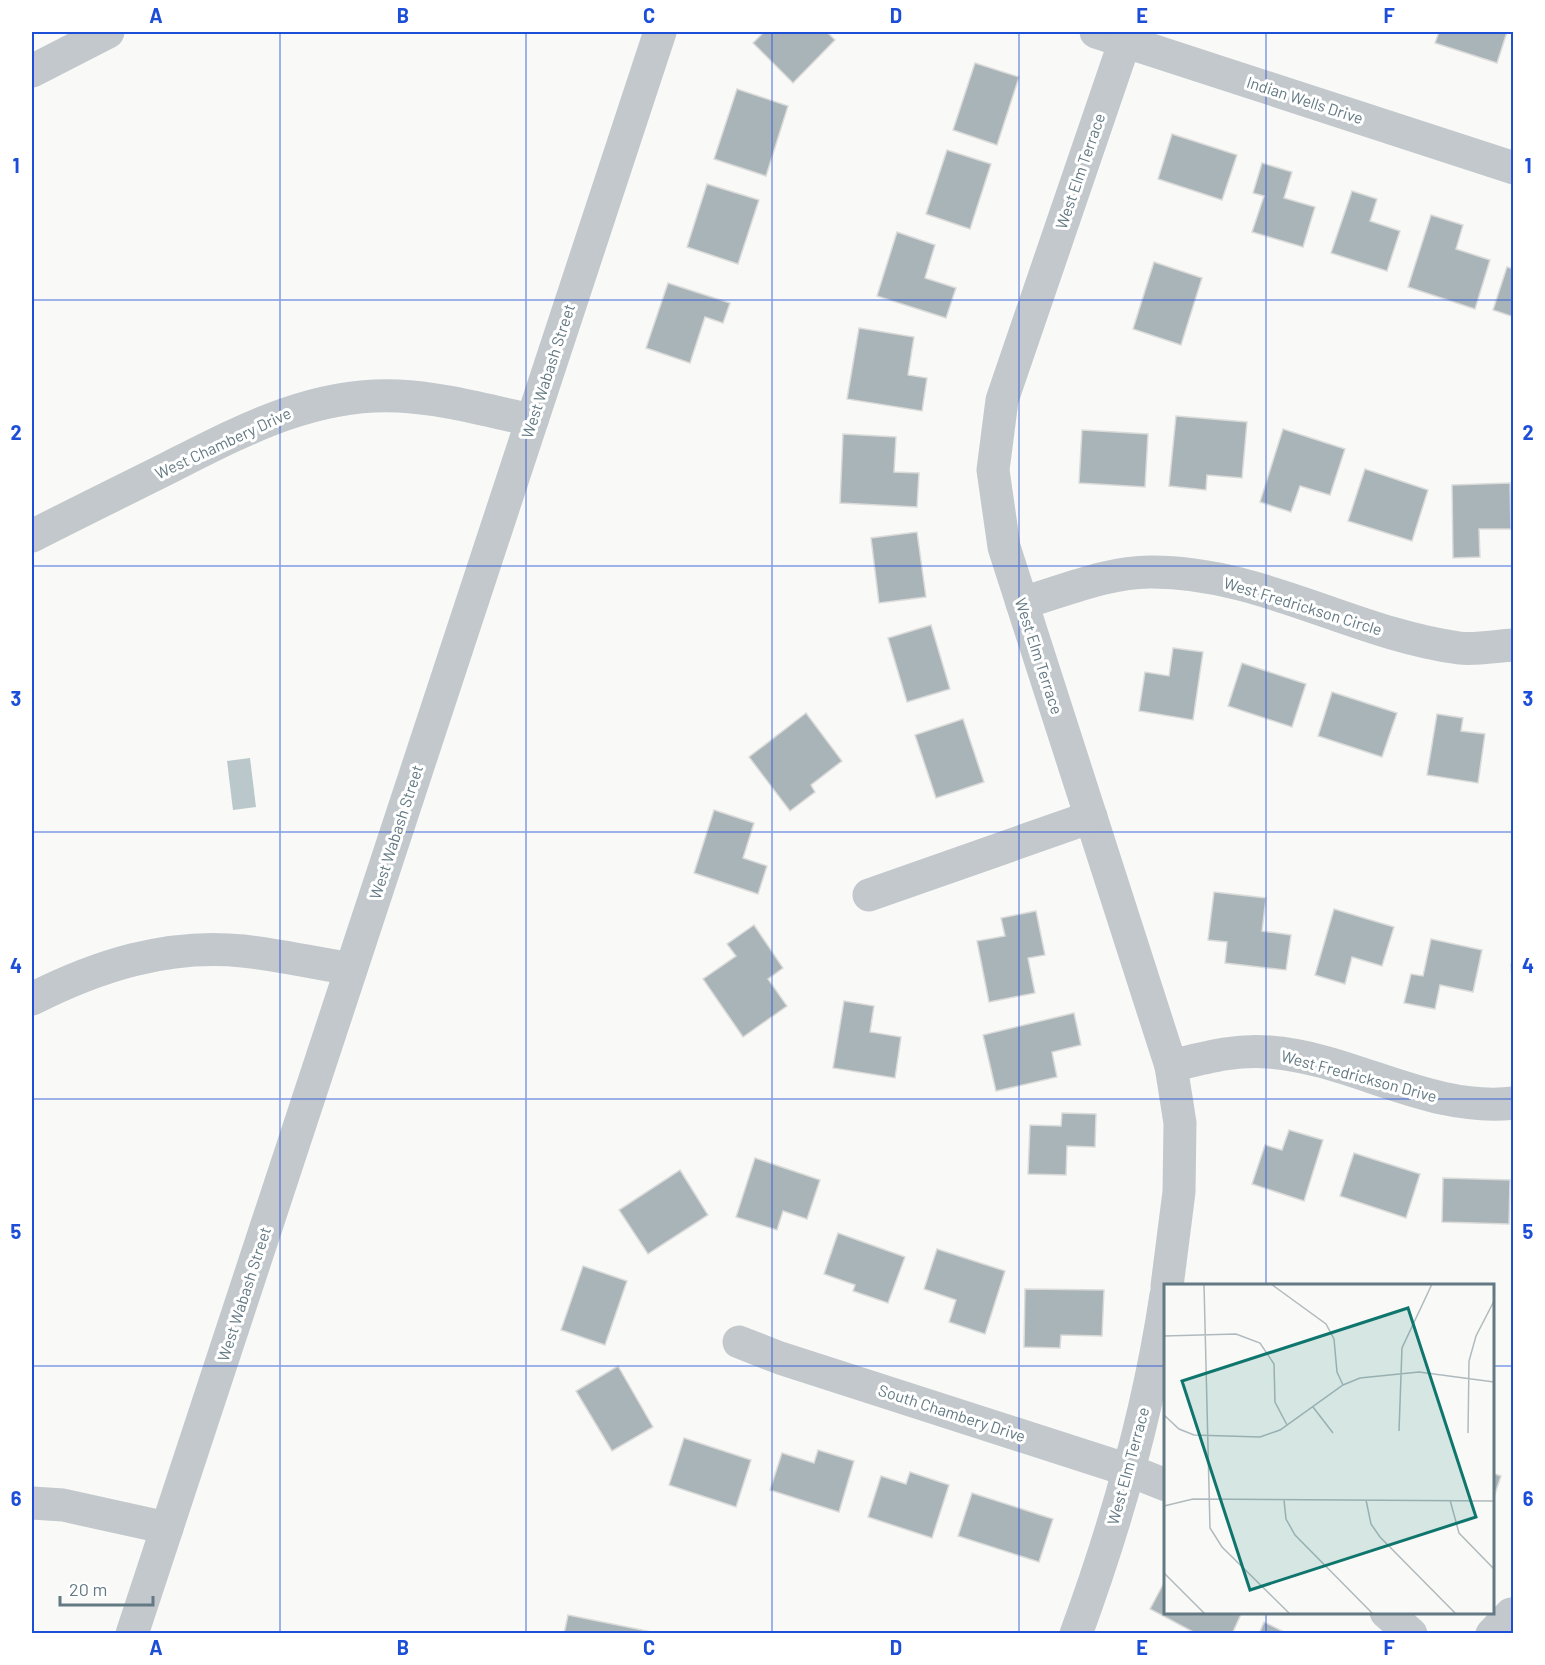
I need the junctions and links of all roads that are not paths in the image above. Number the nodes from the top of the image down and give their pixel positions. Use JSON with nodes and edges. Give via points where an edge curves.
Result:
{"nodes":[{"id":1,"x":108,"y":32,"type":"edge"},
{"id":2,"x":660,"y":32,"type":"edge"},
{"id":3,"x":1116,"y":35,"type":"edge"},
{"id":4,"x":32,"y":71,"type":"edge"},
{"id":5,"x":1514,"y":168,"type":"edge"},
{"id":6,"x":532,"y":420,"type":"junction"},
{"id":7,"x":32,"y":536,"type":"edge"},
{"id":8,"x":1022,"y":603,"type":"junction"},
{"id":9,"x":1514,"y":645,"type":"edge"},
{"id":10,"x":1091,"y":817,"type":"junction"},
{"id":11,"x":869,"y":895,"type":"dead end"},
{"id":12,"x":351,"y":969,"type":"junction"},
{"id":13,"x":32,"y":999,"type":"edge"},
{"id":14,"x":1171,"y":1066,"type":"junction"},
{"id":15,"x":1514,"y":1103,"type":"edge"},
{"id":16,"x":1167,"y":1284,"type":"edge"},
{"id":17,"x":1164,"y":1306,"type":"edge"},
{"id":18,"x":739,"y":1342,"type":"dead end"},
{"id":19,"x":1128,"y":1470,"type":"junction"},
{"id":20,"x":1164,"y":1484,"type":"edge"},
{"id":21,"x":32,"y":1503,"type":"edge"},
{"id":22,"x":167,"y":1528,"type":"junction"},
{"id":23,"x":1388,"y":1614,"type":"edge"},
{"id":24,"x":132,"y":1634,"type":"edge"},
{"id":25,"x":1076,"y":1634,"type":"edge"},
{"id":26,"x":1411,"y":1634,"type":"edge"}],
"edges":[{"from":1,"to":4,"type":"street"},
{"from":2,"to":6,"type":"street","name":"West Wabash Street"},
{"from":3,"to":5,"type":"street","name":"Indian Wells Drive"},
{"from":3,"to":8,"type":"street","name":"West Elm Terrace","via":[[1002,400],[993,470],[1004,548]]},
{"from":6,"to":7,"type":"street","name":"West Chambery Drive","via":[[426,398],[396,396],[313,404],[238,433]]},
{"from":6,"to":12,"type":"street","name":"West Wabash Street"},
{"from":8,"to":9,"type":"street","name":"West Fredrickson Circle","via":[[1107,577],[1150,572],[1205,577],[1266,591],[1408,638],[1461,648]]},
{"from":8,"to":10,"type":"street","name":"West Elm Terrace"},
{"from":10,"to":11,"type":"street"},
{"from":10,"to":14,"type":"street","name":"West Elm Terrace"},
{"from":12,"to":13,"type":"street","via":[[241,951],[183,950],[150,955],[71,979]]},
{"from":12,"to":22,"type":"street","name":"West Wabash Street"},
{"from":14,"to":15,"type":"street","name":"West Fredrickson Drive","via":[[1227,1052],[1270,1052],[1314,1060],[1445,1100]]},
{"from":14,"to":16,"type":"street","name":"West Elm Terrace","via":[[1180,1123],[1179,1192]]},
{"from":17,"to":19,"type":"street","name":"West Elm Terrace"},
{"from":18,"to":19,"type":"street","name":"South Chambery Drive"},
{"from":19,"to":20,"type":"street","name":"South Chambery Drive"},
{"from":19,"to":25,"type":"street","name":"West Elm Terrace"},
{"from":21,"to":22,"type":"street","via":[[63,1505]]},
{"from":22,"to":24,"type":"street","name":"West Wabash Street"},
{"from":23,"to":26,"type":"street"}]}
